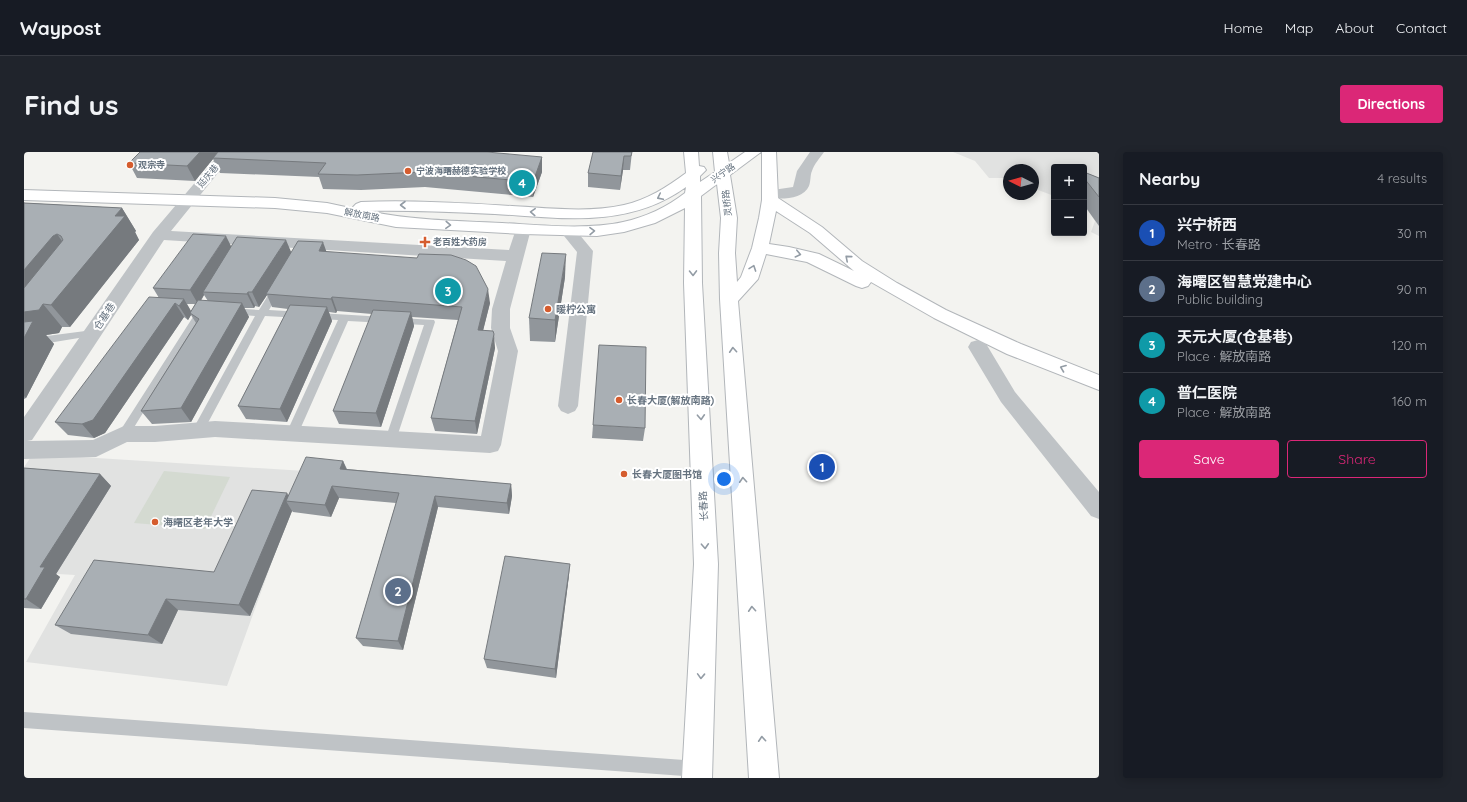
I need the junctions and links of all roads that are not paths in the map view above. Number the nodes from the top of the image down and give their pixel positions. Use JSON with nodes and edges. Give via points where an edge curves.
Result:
{"nodes":[{"id":1,"x":228,"y":152,"type":"edge"},
{"id":2,"x":691,"y":152,"type":"edge"},
{"id":3,"x":754,"y":152,"type":"edge"},
{"id":4,"x":769,"y":152,"type":"edge"},
{"id":5,"x":817,"y":152,"type":"edge"},
{"id":6,"x":722,"y":153,"type":"edge"},
{"id":7,"x":724,"y":173,"type":"junction"},
{"id":8,"x":693,"y":175,"type":"junction"},
{"id":9,"x":24,"y":195,"type":"edge"},
{"id":10,"x":692,"y":195,"type":"junction"},
{"id":11,"x":770,"y":197,"type":"junction"},
{"id":12,"x":188,"y":200,"type":"junction"},
{"id":13,"x":327,"y":208,"type":"junction"},
{"id":14,"x":523,"y":229,"type":"junction"},
{"id":15,"x":568,"y":231,"type":"junction"},
{"id":16,"x":159,"y":235,"type":"junction"},
{"id":17,"x":760,"y":248,"type":"junction"},
{"id":18,"x":516,"y":256,"type":"junction"},
{"id":19,"x":285,"y":275,"type":"edge"},
{"id":20,"x":210,"y":296,"type":"edge"},
{"id":21,"x":729,"y":299,"type":"junction"},
{"id":22,"x":188,"y":308,"type":"dead end"},
{"id":23,"x":206,"y":309,"type":"junction"},
{"id":24,"x":224,"y":310,"type":"edge"},
{"id":25,"x":262,"y":313,"type":"junction"},
{"id":26,"x":345,"y":317,"type":"junction"},
{"id":27,"x":93,"y":333,"type":"junction"},
{"id":28,"x":24,"y":343,"type":"edge"},
{"id":29,"x":978,"y":347,"type":"junction"},
{"id":30,"x":1099,"y":382,"type":"edge"},
{"id":31,"x":1099,"y":397,"type":"edge"},
{"id":32,"x":568,"y":406,"type":"dead end"},
{"id":33,"x":198,"y":431,"type":"junction"},
{"id":34,"x":24,"y":434,"type":"edge"},
{"id":35,"x":124,"y":434,"type":"junction"},
{"id":36,"x":292,"y":434,"type":"junction"},
{"id":37,"x":391,"y":440,"type":"junction"},
{"id":38,"x":24,"y":450,"type":"edge"},
{"id":39,"x":1099,"y":509,"type":"edge"},
{"id":40,"x":24,"y":720,"type":"edge"},
{"id":41,"x":697,"y":774,"type":"edge"},
{"id":42,"x":764,"y":778,"type":"edge"}],
"edges":[{"from":1,"to":12,"type":"street","name":"延庆巷"},
{"from":2,"to":8,"type":"main road"},
{"from":3,"to":7,"type":"main road","name":"兴宁路"},
{"from":4,"to":11,"type":"main road"},
{"from":5,"to":11,"type":"street","via":[[804,171],[799,190]]},
{"from":6,"to":7,"type":"main road","name":"灵桥路"},
{"from":6,"to":8,"type":"main road","name":"兴宁路"},
{"from":7,"to":10,"type":"main road","name":"兴宁路"},
{"from":7,"to":21,"type":"main road","name":"灵桥路","via":[[729,218]]},
{"from":8,"to":10,"type":"main road"},
{"from":8,"to":13,"type":"main road","name":"兴宁路","one_way":true,"via":[[660,198],[613,211],[578,214],[402,205]]},
{"from":9,"to":12,"type":"main road","name":"解放南路"},
{"from":15,"to":10,"type":"main road","name":"解放南路","one_way":true,"via":[[597,231],[630,225],[664,214]]},
{"from":10,"to":41,"type":"main road","name":"长春路","one_way":true,"via":[[693,282],[706,564]]},
{"from":11,"to":17,"type":"main road","via":[[768,218]]},
{"from":30,"to":11,"type":"main road","one_way":true,"via":[[1014,349],[940,314],[897,290],[856,265],[816,230]]},
{"from":12,"to":13,"type":"main road","name":"解放南路","via":[[275,203]]},
{"from":12,"to":16,"type":"street","name":"仓基巷"},
{"from":13,"to":14,"type":"main road","name":"解放南路","one_way":true,"via":[[396,222]]},
{"from":14,"to":15,"type":"main road","name":"解放南路"},
{"from":14,"to":18,"type":"street"},
{"from":15,"to":32,"type":"street","via":[[585,251]]},
{"from":16,"to":18,"type":"street","via":[[241,247]]},
{"from":16,"to":27,"type":"street","name":"仓基巷"},
{"from":21,"to":17,"type":"main road","one_way":true,"via":[[748,279]]},
{"from":17,"to":29,"type":"main road","one_way":true,"via":[[800,254],[835,267]]},
{"from":18,"to":37,"type":"street","via":[[501,310],[500,322],[508,351],[490,446]]},
{"from":19,"to":25,"type":"lane"},
{"from":20,"to":23,"type":"lane"},
{"from":42,"to":21,"type":"main road","one_way":true},
{"from":22,"to":23,"type":"lane"},
{"from":23,"to":35,"type":"lane"},
{"from":24,"to":25,"type":"lane"},
{"from":25,"to":26,"type":"lane"},
{"from":25,"to":33,"type":"lane"},
{"from":26,"to":36,"type":"lane"},
{"from":26,"to":37,"type":"lane","via":[[430,322]]},
{"from":27,"to":28,"type":"lane"},
{"from":27,"to":34,"type":"street","name":"仓基巷"},
{"from":29,"to":31,"type":"main road"},
{"from":29,"to":39,"type":"street","via":[[1008,397]]},
{"from":33,"to":35,"type":"street"},
{"from":33,"to":36,"type":"street"},
{"from":35,"to":38,"type":"street","via":[[96,448]]},
{"from":36,"to":37,"type":"street"},
{"from":40,"to":41,"type":"lane"}]}
